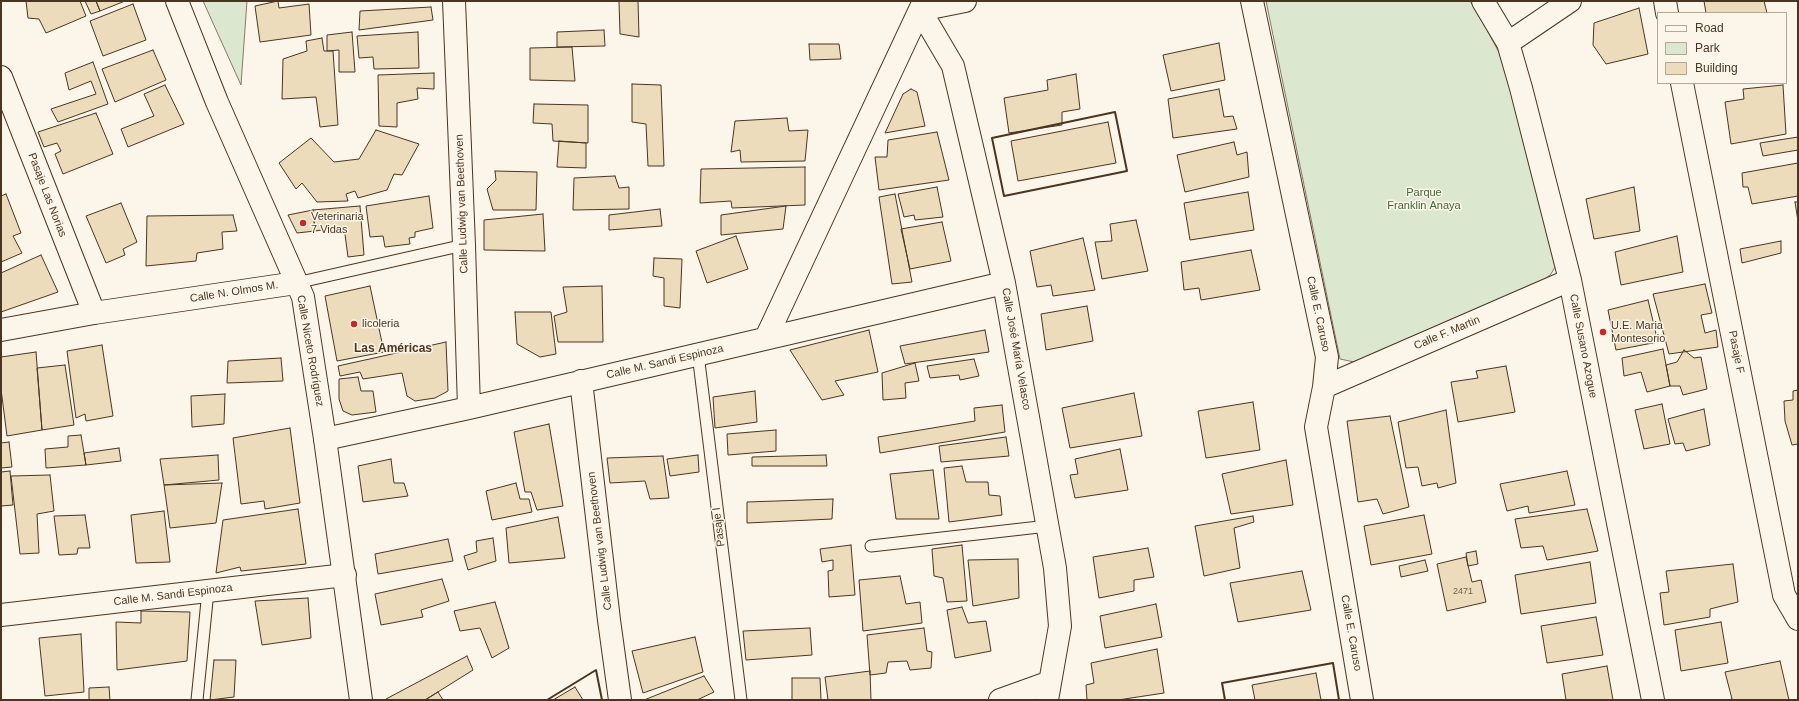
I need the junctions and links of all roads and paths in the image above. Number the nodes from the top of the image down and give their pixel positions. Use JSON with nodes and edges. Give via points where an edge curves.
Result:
{"nodes":[{"id":1,"x":177,"y":1,"type":"edge"},
{"id":2,"x":454,"y":1,"type":"edge"},
{"id":3,"x":965,"y":1,"type":"edge"},
{"id":4,"x":1252,"y":1,"type":"edge"},
{"id":5,"x":1483,"y":1,"type":"edge"},
{"id":6,"x":1570,"y":1,"type":"edge"},
{"id":7,"x":1665,"y":1,"type":"edge"},
{"id":8,"x":922,"y":5,"type":"edge"},
{"id":9,"x":1668,"y":12,"type":"edge"},
{"id":10,"x":1508,"y":43,"type":"junction"},
{"id":11,"x":1,"y":77,"type":"edge"},
{"id":12,"x":1682,"y":84,"type":"edge"},
{"id":13,"x":464,"y":245,"type":"junction"},
{"id":14,"x":1570,"y":280,"type":"junction"},
{"id":15,"x":296,"y":283,"type":"junction"},
{"id":16,"x":1004,"y":283,"type":"junction"},
{"id":17,"x":94,"y":313,"type":"junction"},
{"id":18,"x":1,"y":330,"type":"edge"},
{"id":19,"x":766,"y":338,"type":"junction"},
{"id":20,"x":698,"y":354,"type":"junction"},
{"id":21,"x":581,"y":381,"type":"junction"},
{"id":22,"x":1324,"y":387,"type":"junction"},
{"id":23,"x":469,"y":408,"type":"junction"},
{"id":24,"x":325,"y":439,"type":"junction"},
{"id":25,"x":1048,"y":526,"type":"junction"},
{"id":26,"x":871,"y":546,"type":"dead end"},
{"id":27,"x":345,"y":575,"type":"junction"},
{"id":28,"x":208,"y":591,"type":"junction"},
{"id":29,"x":1,"y":615,"type":"edge"},
{"id":30,"x":1798,"y":619,"type":"edge"},
{"id":31,"x":1048,"y":691,"type":"edge"},
{"id":32,"x":197,"y":700,"type":"edge"},
{"id":33,"x":361,"y":700,"type":"edge"},
{"id":34,"x":620,"y":700,"type":"edge"},
{"id":35,"x":740,"y":700,"type":"edge"},
{"id":36,"x":1000,"y":700,"type":"edge"},
{"id":37,"x":1362,"y":700,"type":"edge"},
{"id":38,"x":1653,"y":700,"type":"edge"}],
"edges":[{"from":1,"to":15,"type":"street","name":"Calle Niceto Rodríguez","via":[[217,102]]},
{"from":2,"to":13,"type":"street","name":"Calle Ludwig van Beethoven"},
{"from":3,"to":8,"type":"street"},
{"from":4,"to":22,"type":"street","name":"Calle E. Caruso","via":[[1327,357]]},
{"from":5,"to":10,"type":"street","name":"Calle Susano Azogue"},
{"from":6,"to":10,"type":"street"},
{"from":7,"to":9,"type":"street"},
{"from":8,"to":16,"type":"street","name":"Calle José María Velasco","via":[[953,66]]},
{"from":8,"to":19,"type":"street"},
{"from":10,"to":14,"type":"street","name":"Calle Susano Azogue"},
{"from":11,"to":17,"type":"street","name":"Pasaje Las Norias"},
{"from":12,"to":30,"type":"street","name":"Pasaje F","via":[[1784,595]]},
{"from":13,"to":15,"type":"lane","name":"Calle N. Olmos M."},
{"from":13,"to":23,"type":"street","name":"Calle Ludwig van Beethoven"},
{"from":14,"to":22,"type":"street","name":"Calle F. Martin"},
{"from":14,"to":38,"type":"street","name":"Calle Susano Azogue"},
{"from":15,"to":17,"type":"street","name":"Calle N. Olmos M."},
{"from":15,"to":24,"type":"street","name":"Calle Niceto Rodríguez","via":[[302,297]]},
{"from":16,"to":19,"type":"street","name":"Calle M. Sandi Espinoza"},
{"from":16,"to":25,"type":"street","name":"Calle José María Velasco"},
{"from":17,"to":18,"type":"street","name":"Calle N. Olmos M."},
{"from":19,"to":20,"type":"street","name":"Calle M. Sandi Espinoza"},
{"from":20,"to":21,"type":"street","name":"Calle M. Sandi Espinoza"},
{"from":20,"to":35,"type":"lane","name":"Pasaje I"},
{"from":21,"to":23,"type":"street","name":"Calle M. Sandi Espinoza"},
{"from":21,"to":34,"type":"street","name":"Calle Ludwig van Beethoven"},
{"from":22,"to":37,"type":"street","name":"Calle E. Caruso","via":[[1316,427]]},
{"from":23,"to":24,"type":"street","name":"Calle M. Sandi Espinoza"},
{"from":24,"to":27,"type":"street","name":"Calle Niceto Rodríguez"},
{"from":25,"to":26,"type":"lane"},
{"from":25,"to":31,"type":"street","name":"Calle José María Velasco","via":[[1060,626]]},
{"from":27,"to":28,"type":"street","name":"Calle M. Sandi Espinoza"},
{"from":27,"to":33,"type":"street","name":"Calle Niceto Rodríguez"},
{"from":28,"to":29,"type":"street","name":"Calle M. Sandi Espinoza"},
{"from":28,"to":32,"type":"lane"},
{"from":31,"to":36,"type":"street"}]}
